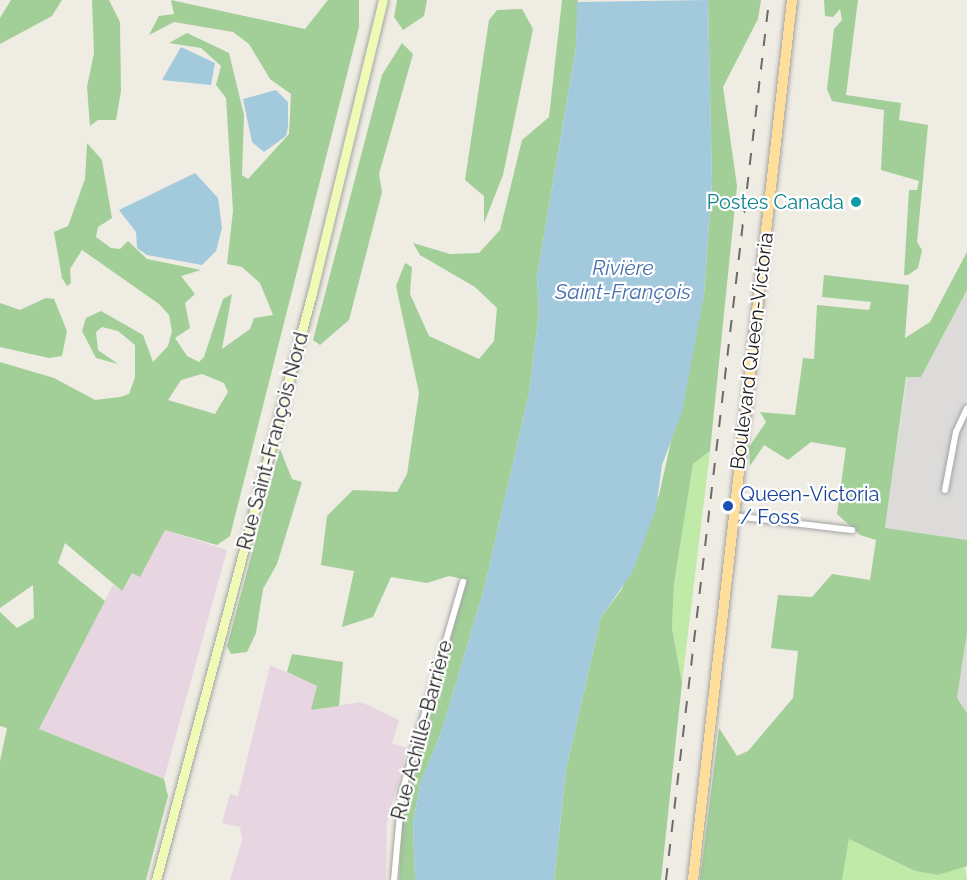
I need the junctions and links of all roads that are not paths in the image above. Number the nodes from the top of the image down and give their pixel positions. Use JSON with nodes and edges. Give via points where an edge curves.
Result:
{"nodes":[{"id":1,"x":383,"y":0,"type":"edge"},
{"id":2,"x":792,"y":0,"type":"edge"},
{"id":3,"x":967,"y":408,"type":"edge"},
{"id":4,"x":945,"y":490,"type":"dead end"},
{"id":5,"x":733,"y":516,"type":"junction"},
{"id":6,"x":852,"y":530,"type":"dead end"},
{"id":7,"x":463,"y":582,"type":"dead end"},
{"id":8,"x":156,"y":880,"type":"edge"},
{"id":9,"x":394,"y":880,"type":"edge"},
{"id":10,"x":693,"y":880,"type":"edge"}],
"edges":[{"from":1,"to":8,"type":"street","name":"Rue Saint-François Nord","via":[[312,293]]},
{"from":2,"to":5,"type":"main road","name":"Boulevard Queen-Victoria"},
{"from":3,"to":4,"type":"street","via":[[956,432]]},
{"from":5,"to":6,"type":"street"},
{"from":5,"to":10,"type":"main road","name":"Boulevard Queen-Victoria"},
{"from":7,"to":9,"type":"street","name":"Rue Achille-Barrière","via":[[402,792]]}]}
